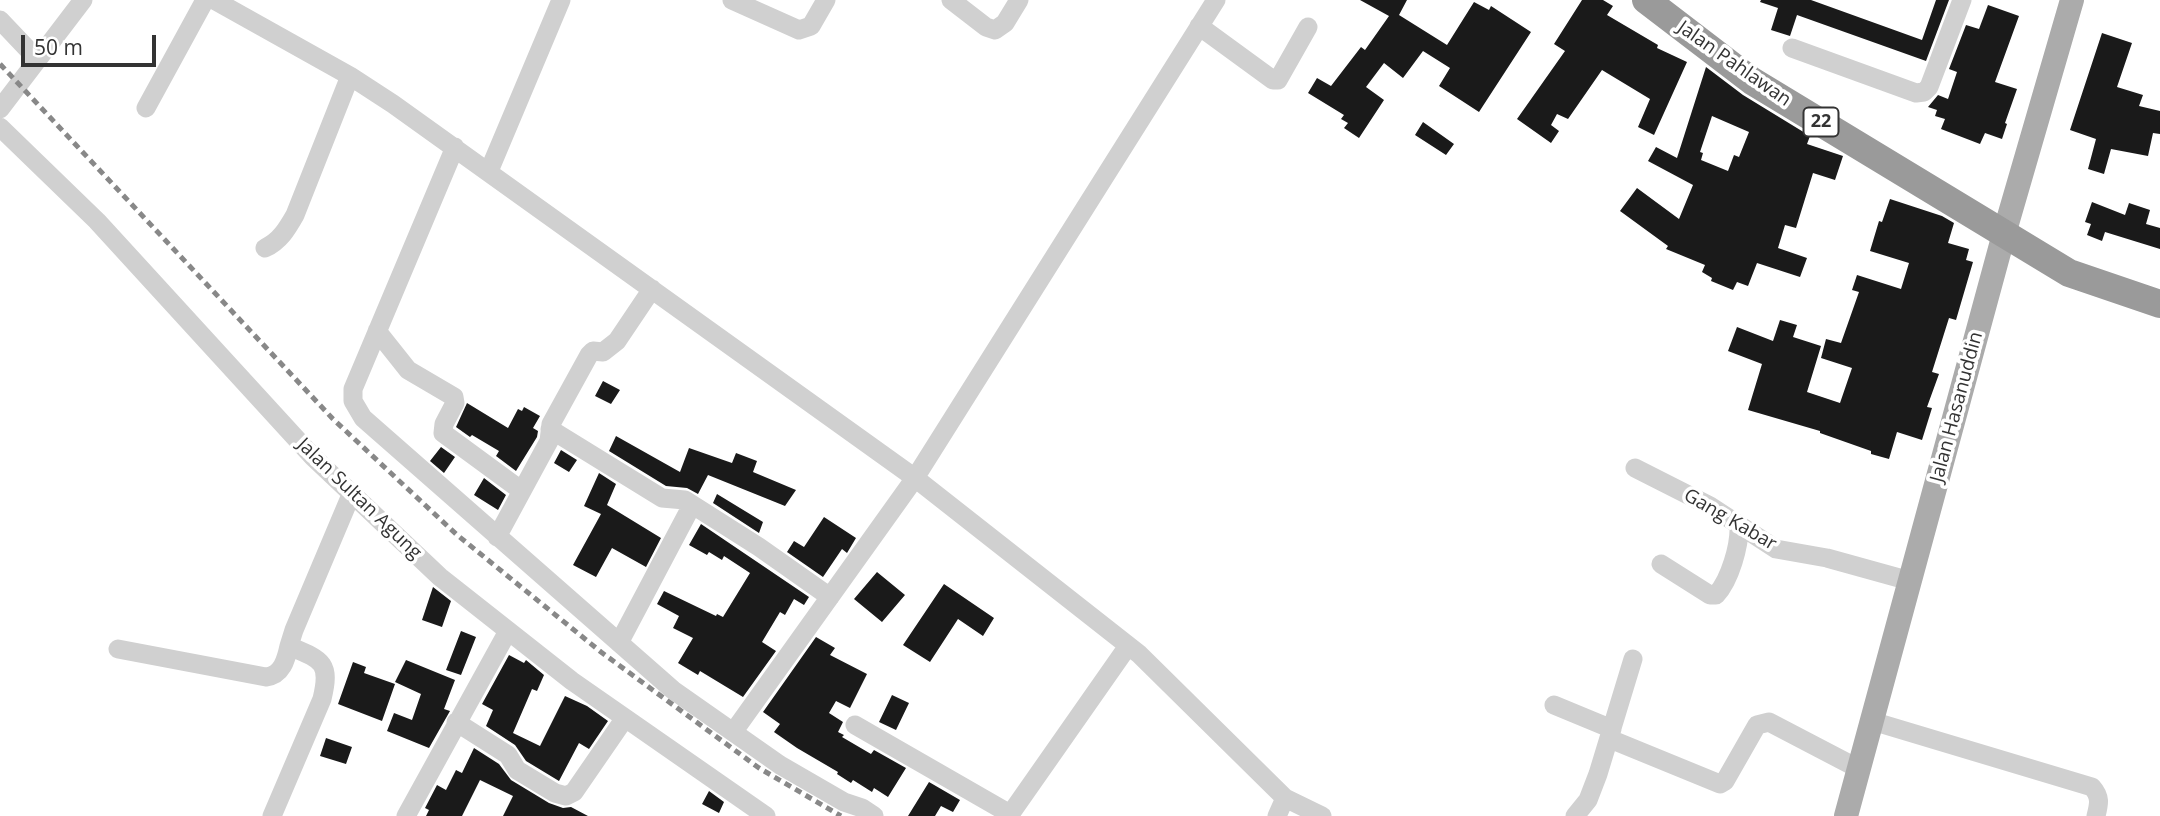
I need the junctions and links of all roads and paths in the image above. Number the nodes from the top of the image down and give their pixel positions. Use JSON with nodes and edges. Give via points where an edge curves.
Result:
{"nodes":[{"id":1,"x":83,"y":0,"type":"edge"},
{"id":2,"x":205,"y":0,"type":"edge"},
{"id":3,"x":214,"y":0,"type":"edge"},
{"id":4,"x":561,"y":0,"type":"edge"},
{"id":5,"x":732,"y":0,"type":"edge"},
{"id":6,"x":826,"y":0,"type":"edge"},
{"id":7,"x":951,"y":0,"type":"edge"},
{"id":8,"x":1020,"y":0,"type":"edge"},
{"id":9,"x":1216,"y":0,"type":"edge"},
{"id":10,"x":1646,"y":0,"type":"edge"},
{"id":11,"x":1962,"y":0,"type":"edge"},
{"id":12,"x":2072,"y":0,"type":"edge"},
{"id":13,"x":1675,"y":9,"type":"edge"},
{"id":14,"x":0,"y":20,"type":"edge"},
{"id":15,"x":1199,"y":26,"type":"junction"},
{"id":16,"x":1308,"y":27,"type":"dead end"},
{"id":17,"x":1792,"y":48,"type":"dead end"},
{"id":18,"x":37,"y":59,"type":"junction"},
{"id":19,"x":350,"y":76,"type":"junction"},
{"id":20,"x":146,"y":108,"type":"dead end"},
{"id":21,"x":0,"y":109,"type":"edge"},
{"id":22,"x":0,"y":127,"type":"edge"},
{"id":23,"x":455,"y":147,"type":"junction"},
{"id":24,"x":489,"y":171,"type":"junction"},
{"id":25,"x":2004,"y":234,"type":"junction"},
{"id":26,"x":265,"y":248,"type":"dead end"},
{"id":27,"x":652,"y":289,"type":"junction"},
{"id":28,"x":2160,"y":304,"type":"edge"},
{"id":29,"x":377,"y":331,"type":"junction"},
{"id":30,"x":550,"y":429,"type":"junction"},
{"id":31,"x":1635,"y":468,"type":"dead end"},
{"id":32,"x":915,"y":478,"type":"junction"},
{"id":33,"x":522,"y":491,"type":"junction"},
{"id":34,"x":351,"y":495,"type":"junction"},
{"id":35,"x":692,"y":505,"type":"junction"},
{"id":36,"x":1739,"y":525,"type":"junction"},
{"id":37,"x":497,"y":537,"type":"junction"},
{"id":38,"x":1661,"y":564,"type":"dead end"},
{"id":39,"x":1910,"y":581,"type":"junction"},
{"id":40,"x":830,"y":597,"type":"junction"},
{"id":41,"x":508,"y":631,"type":"junction"},
{"id":42,"x":619,"y":643,"type":"junction"},
{"id":43,"x":289,"y":646,"type":"junction"},
{"id":44,"x":118,"y":649,"type":"dead end"},
{"id":45,"x":1140,"y":656,"type":"junction"},
{"id":46,"x":1633,"y":659,"type":"dead end"},
{"id":47,"x":1554,"y":705,"type":"dead end"},
{"id":48,"x":625,"y":718,"type":"junction"},
{"id":49,"x":1872,"y":721,"type":"junction"},
{"id":50,"x":456,"y":722,"type":"junction"},
{"id":51,"x":855,"y":725,"type":"dead end"},
{"id":52,"x":734,"y":731,"type":"junction"},
{"id":53,"x":1611,"y":734,"type":"junction"},
{"id":54,"x":1859,"y":769,"type":"junction"},
{"id":55,"x":1281,"y":807,"type":"edge"},
{"id":56,"x":1010,"y":815,"type":"edge"},
{"id":57,"x":272,"y":816,"type":"edge"},
{"id":58,"x":406,"y":816,"type":"edge"},
{"id":59,"x":766,"y":816,"type":"edge"},
{"id":60,"x":874,"y":816,"type":"edge"},
{"id":61,"x":1322,"y":816,"type":"edge"},
{"id":62,"x":1575,"y":816,"type":"edge"},
{"id":63,"x":1846,"y":816,"type":"edge"},
{"id":64,"x":2096,"y":816,"type":"edge"}],
"edges":[{"from":1,"to":18,"type":"street"},
{"from":2,"to":20,"type":"street"},
{"from":3,"to":19,"type":"street"},
{"from":4,"to":24,"type":"street"},
{"from":5,"to":6,"type":"street","via":[[799,30],[811,26]]},
{"from":7,"to":8,"type":"street","via":[[995,30]]},
{"from":9,"to":15,"type":"street"},
{"from":10,"to":13,"type":"highway","name":"Jalan Pahlawan","number":"22"},
{"from":11,"to":17,"type":"street","via":[[1929,87],[1922,93]]},
{"from":12,"to":25,"type":"main road","name":"Jalan Hasanuddin"},
{"from":13,"to":25,"type":"highway","name":"Jalan Pahlawan","number":"22","via":[[1752,81]]},
{"from":14,"to":18,"type":"street"},
{"from":15,"to":16,"type":"street","via":[[1273,80],[1278,80]]},
{"from":15,"to":32,"type":"street"},
{"from":18,"to":21,"type":"street"},
{"from":19,"to":23,"type":"street"},
{"from":19,"to":26,"type":"street","via":[[295,215],[275,243]]},
{"from":22,"to":34,"type":"street","name":"Jalan Sultan Agung","via":[[97,220]]},
{"from":23,"to":24,"type":"street"},
{"from":23,"to":29,"type":"street"},
{"from":24,"to":27,"type":"street"},
{"from":25,"to":28,"type":"highway","number":"22","via":[[2069,273]]},
{"from":25,"to":39,"type":"main road","name":"Jalan Hasanuddin"},
{"from":27,"to":30,"type":"street","via":[[617,341],[603,352],[589,355]]},
{"from":27,"to":32,"type":"street"},
{"from":29,"to":33,"type":"street","via":[[408,369],[454,397],[443,433]]},
{"from":29,"to":37,"type":"street","via":[[353,389],[353,401],[363,418]]},
{"from":30,"to":33,"type":"street","via":[[549,441]]},
{"from":30,"to":35,"type":"street","via":[[662,498],[678,498]]},
{"from":31,"to":36,"type":"street","name":"Gang Kabar"},
{"from":32,"to":40,"type":"street"},
{"from":32,"to":45,"type":"street"},
{"from":33,"to":37,"type":"street"},
{"from":34,"to":41,"type":"street","name":"Jalan Sultan Agung","via":[[440,577]]},
{"from":34,"to":43,"type":"street"},
{"from":35,"to":40,"type":"street"},
{"from":35,"to":42,"type":"street"},
{"from":36,"to":38,"type":"street","via":[[1738,546],[1716,595]]},
{"from":36,"to":39,"type":"street","name":"Gang Kabar","via":[[1776,549]]},
{"from":37,"to":42,"type":"street"},
{"from":39,"to":49,"type":"main road","name":"Jalan Hasanuddin"},
{"from":40,"to":52,"type":"street"},
{"from":41,"to":48,"type":"street","name":"Jalan Sultan Agung"},
{"from":41,"to":50,"type":"street"},
{"from":42,"to":52,"type":"street","via":[[673,690]]},
{"from":43,"to":44,"type":"street","via":[[284,665],[274,676],[266,677]]},
{"from":43,"to":57,"type":"street","via":[[320,662],[327,671],[326,683]]},
{"from":45,"to":55,"type":"street"},
{"from":45,"to":56,"type":"street"},
{"from":46,"to":53,"type":"street"},
{"from":47,"to":53,"type":"street"},
{"from":48,"to":50,"type":"street","via":[[574,792],[566,796],[517,770],[508,755]]},
{"from":48,"to":59,"type":"street","name":"Jalan Sultan Agung"},
{"from":49,"to":54,"type":"main road","name":"Jalan Hasanuddin"},
{"from":49,"to":64,"type":"street","via":[[2092,787],[2098,794]]},
{"from":50,"to":58,"type":"street"},
{"from":51,"to":56,"type":"street"},
{"from":52,"to":60,"type":"street","via":[[780,765]]},
{"from":53,"to":54,"type":"street","via":[[1720,785],[1757,725],[1769,722]]},
{"from":53,"to":62,"type":"street","via":[[1588,800]]},
{"from":54,"to":63,"type":"main road","name":"Jalan Hasanuddin"},
{"from":55,"to":61,"type":"street"}]}
